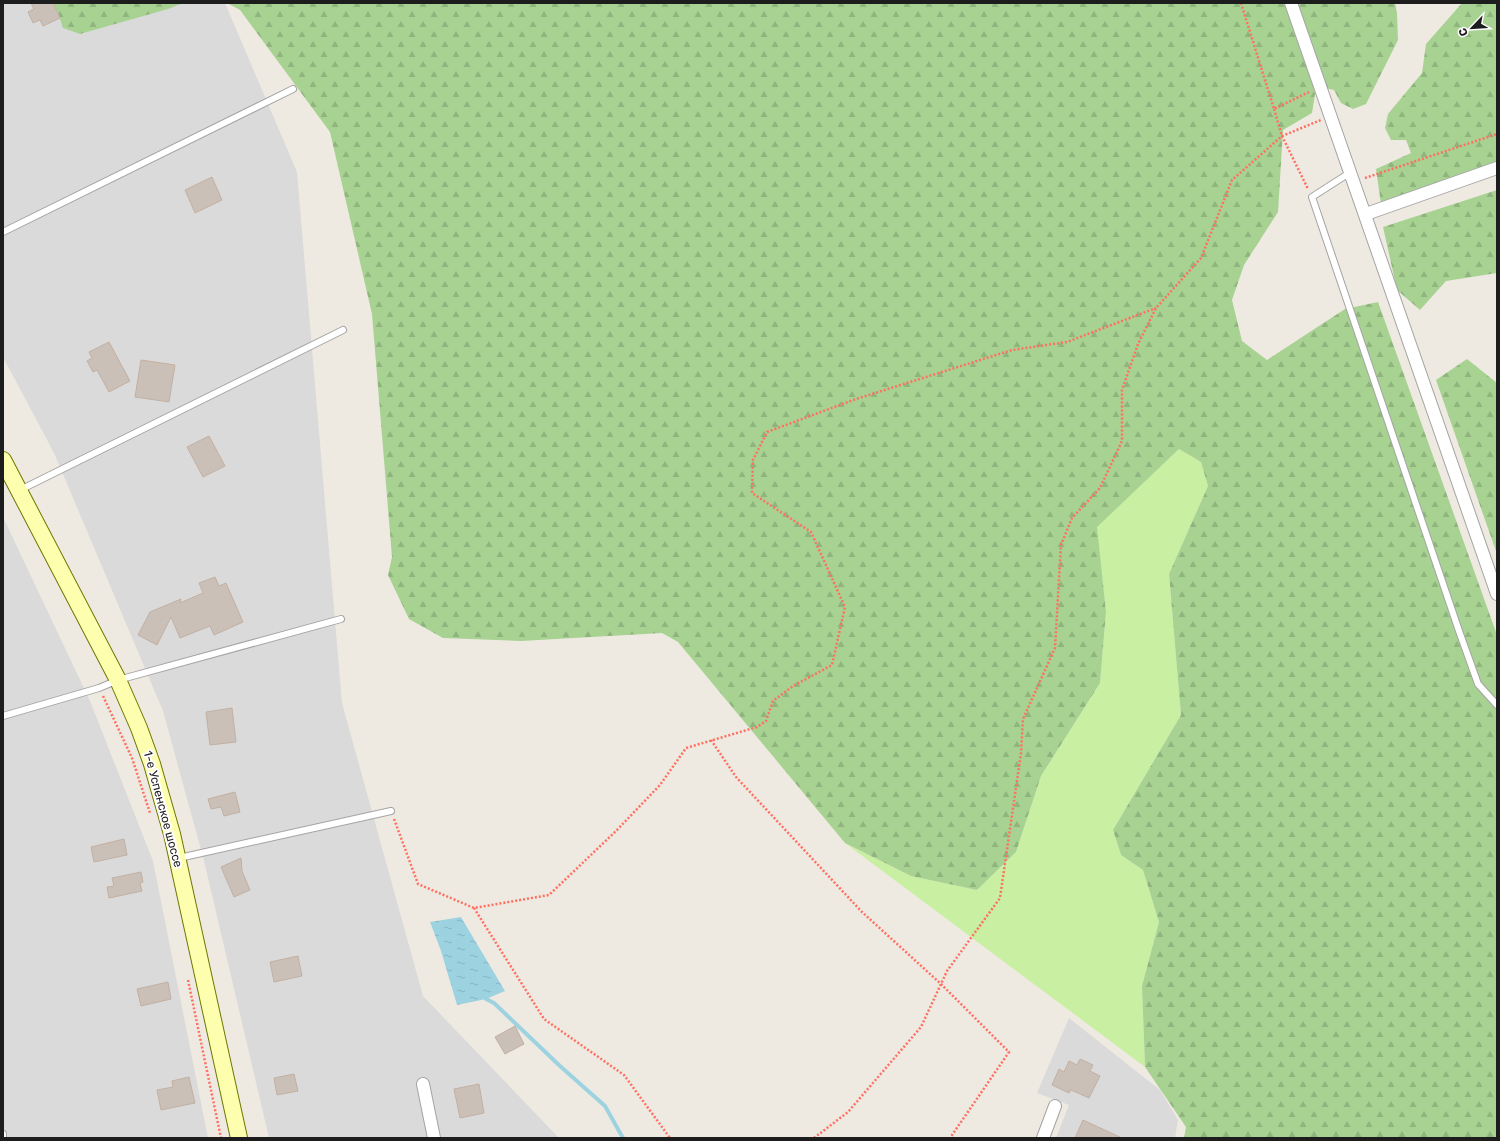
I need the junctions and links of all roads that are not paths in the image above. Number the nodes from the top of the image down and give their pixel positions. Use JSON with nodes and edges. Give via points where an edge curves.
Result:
{"nodes":[{"id":1,"x":1291,"y":3,"type":"edge"},
{"id":2,"x":293,"y":89,"type":"dead end"},
{"id":3,"x":1497,"y":168,"type":"edge"},
{"id":4,"x":1353,"y":177,"type":"junction"},
{"id":5,"x":1366,"y":214,"type":"junction"},
{"id":6,"x":3,"y":232,"type":"edge"},
{"id":7,"x":342,"y":330,"type":"dead end"},
{"id":8,"x":3,"y":460,"type":"edge"},
{"id":9,"x":18,"y":491,"type":"junction"},
{"id":10,"x":1497,"y":594,"type":"edge"},
{"id":11,"x":341,"y":619,"type":"dead end"},
{"id":12,"x":118,"y":680,"type":"junction"},
{"id":13,"x":1497,"y":705,"type":"edge"},
{"id":14,"x":3,"y":716,"type":"edge"},
{"id":15,"x":391,"y":811,"type":"road end"},
{"id":16,"x":177,"y":859,"type":"junction"},
{"id":17,"x":423,"y":1084,"type":"dead end"},
{"id":18,"x":1055,"y":1106,"type":"dead end"},
{"id":19,"x":3,"y":1134,"type":"edge"},
{"id":20,"x":3,"y":1138,"type":"edge"},
{"id":21,"x":239,"y":1138,"type":"edge"},
{"id":22,"x":434,"y":1138,"type":"edge"},
{"id":23,"x":1043,"y":1138,"type":"edge"}],
"edges":[{"from":1,"to":4,"type":"street"},
{"from":2,"to":6,"type":"lane"},
{"from":3,"to":5,"type":"street"},
{"from":4,"to":5,"type":"street"},
{"from":4,"to":13,"type":"lane","via":[[1312,197],[1478,684]]},
{"from":5,"to":10,"type":"street"},
{"from":7,"to":9,"type":"lane"},
{"from":8,"to":9,"type":"main road","name":"1-е Успенское шоссе"},
{"from":9,"to":12,"type":"main road","name":"1-е Успенское шоссе"},
{"from":11,"to":12,"type":"lane"},
{"from":12,"to":14,"type":"lane"},
{"from":12,"to":16,"type":"main road","name":"1-е Успенское шоссе","via":[[152,764]]},
{"from":15,"to":16,"type":"lane"},
{"from":16,"to":21,"type":"main road","name":"1-е Успенское шоссе"},
{"from":17,"to":22,"type":"street"},
{"from":18,"to":23,"type":"street"},
{"from":19,"to":20,"type":"lane"}]}
